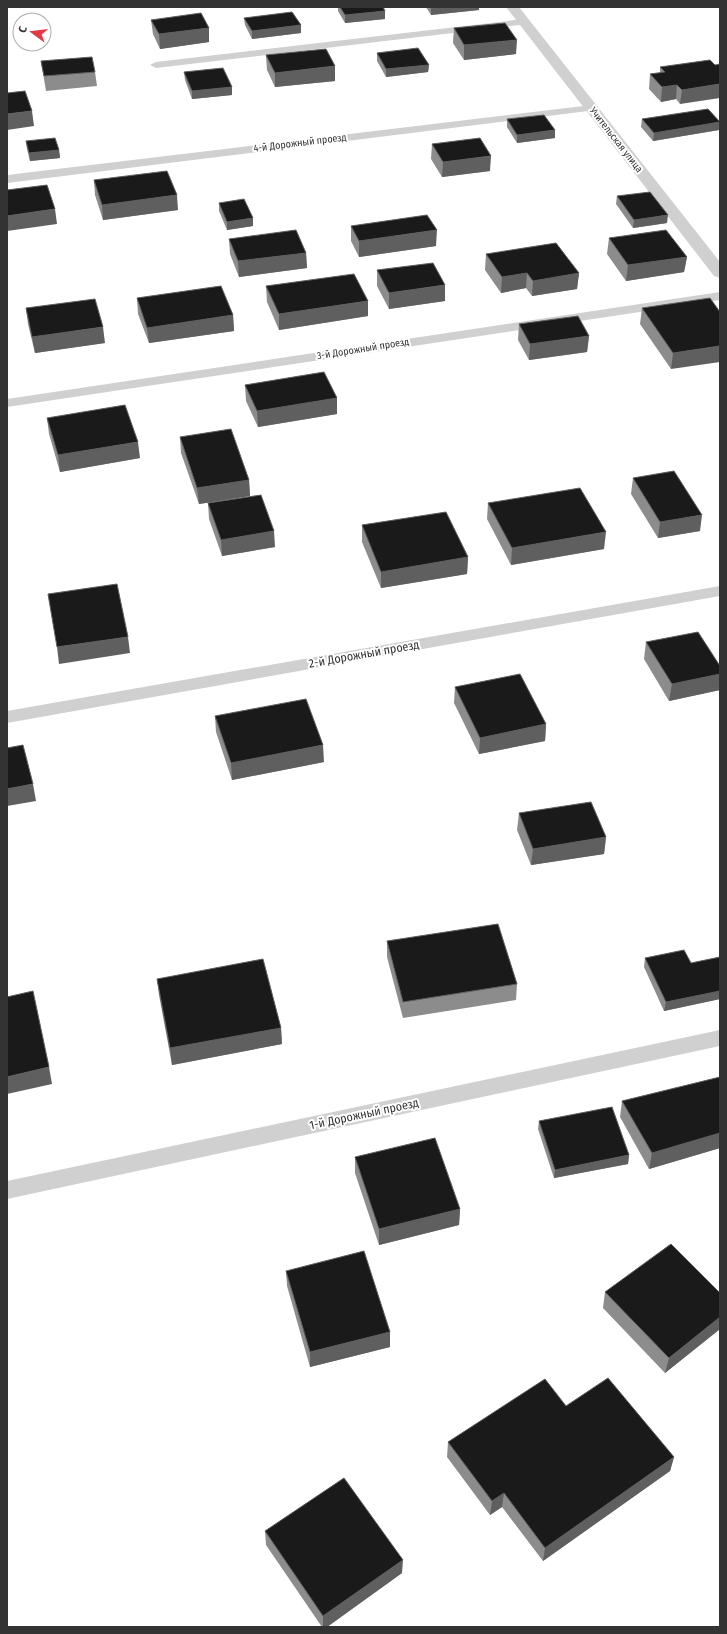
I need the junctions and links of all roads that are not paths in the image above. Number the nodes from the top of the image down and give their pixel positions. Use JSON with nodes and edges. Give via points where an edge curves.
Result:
{"nodes":[{"id":1,"x":512,"y":7,"type":"edge"},
{"id":2,"x":524,"y":22,"type":"junction"},
{"id":3,"x":156,"y":65,"type":"dead end"},
{"id":4,"x":592,"y":108,"type":"junction"},
{"id":5,"x":7,"y":179,"type":"edge"},
{"id":6,"x":720,"y":273,"type":"edge"},
{"id":7,"x":720,"y":296,"type":"edge"},
{"id":8,"x":7,"y":403,"type":"edge"},
{"id":9,"x":720,"y":591,"type":"edge"},
{"id":10,"x":7,"y":717,"type":"edge"},
{"id":11,"x":720,"y":1038,"type":"edge"},
{"id":12,"x":7,"y":1190,"type":"edge"}],
"edges":[{"from":1,"to":2,"type":"street","name":"Учительская улица"},
{"from":2,"to":3,"type":"lane"},
{"from":2,"to":4,"type":"street","name":"Учительская улица"},
{"from":4,"to":5,"type":"lane","name":"4-й Дорожный проезд"},
{"from":4,"to":6,"type":"street","name":"Учительская улица"},
{"from":7,"to":8,"type":"lane","name":"3-й Дорожный проезд"},
{"from":9,"to":10,"type":"lane","name":"2-й Дорожный проезд"},
{"from":11,"to":12,"type":"lane","name":"1-й Дорожный проезд"}]}
